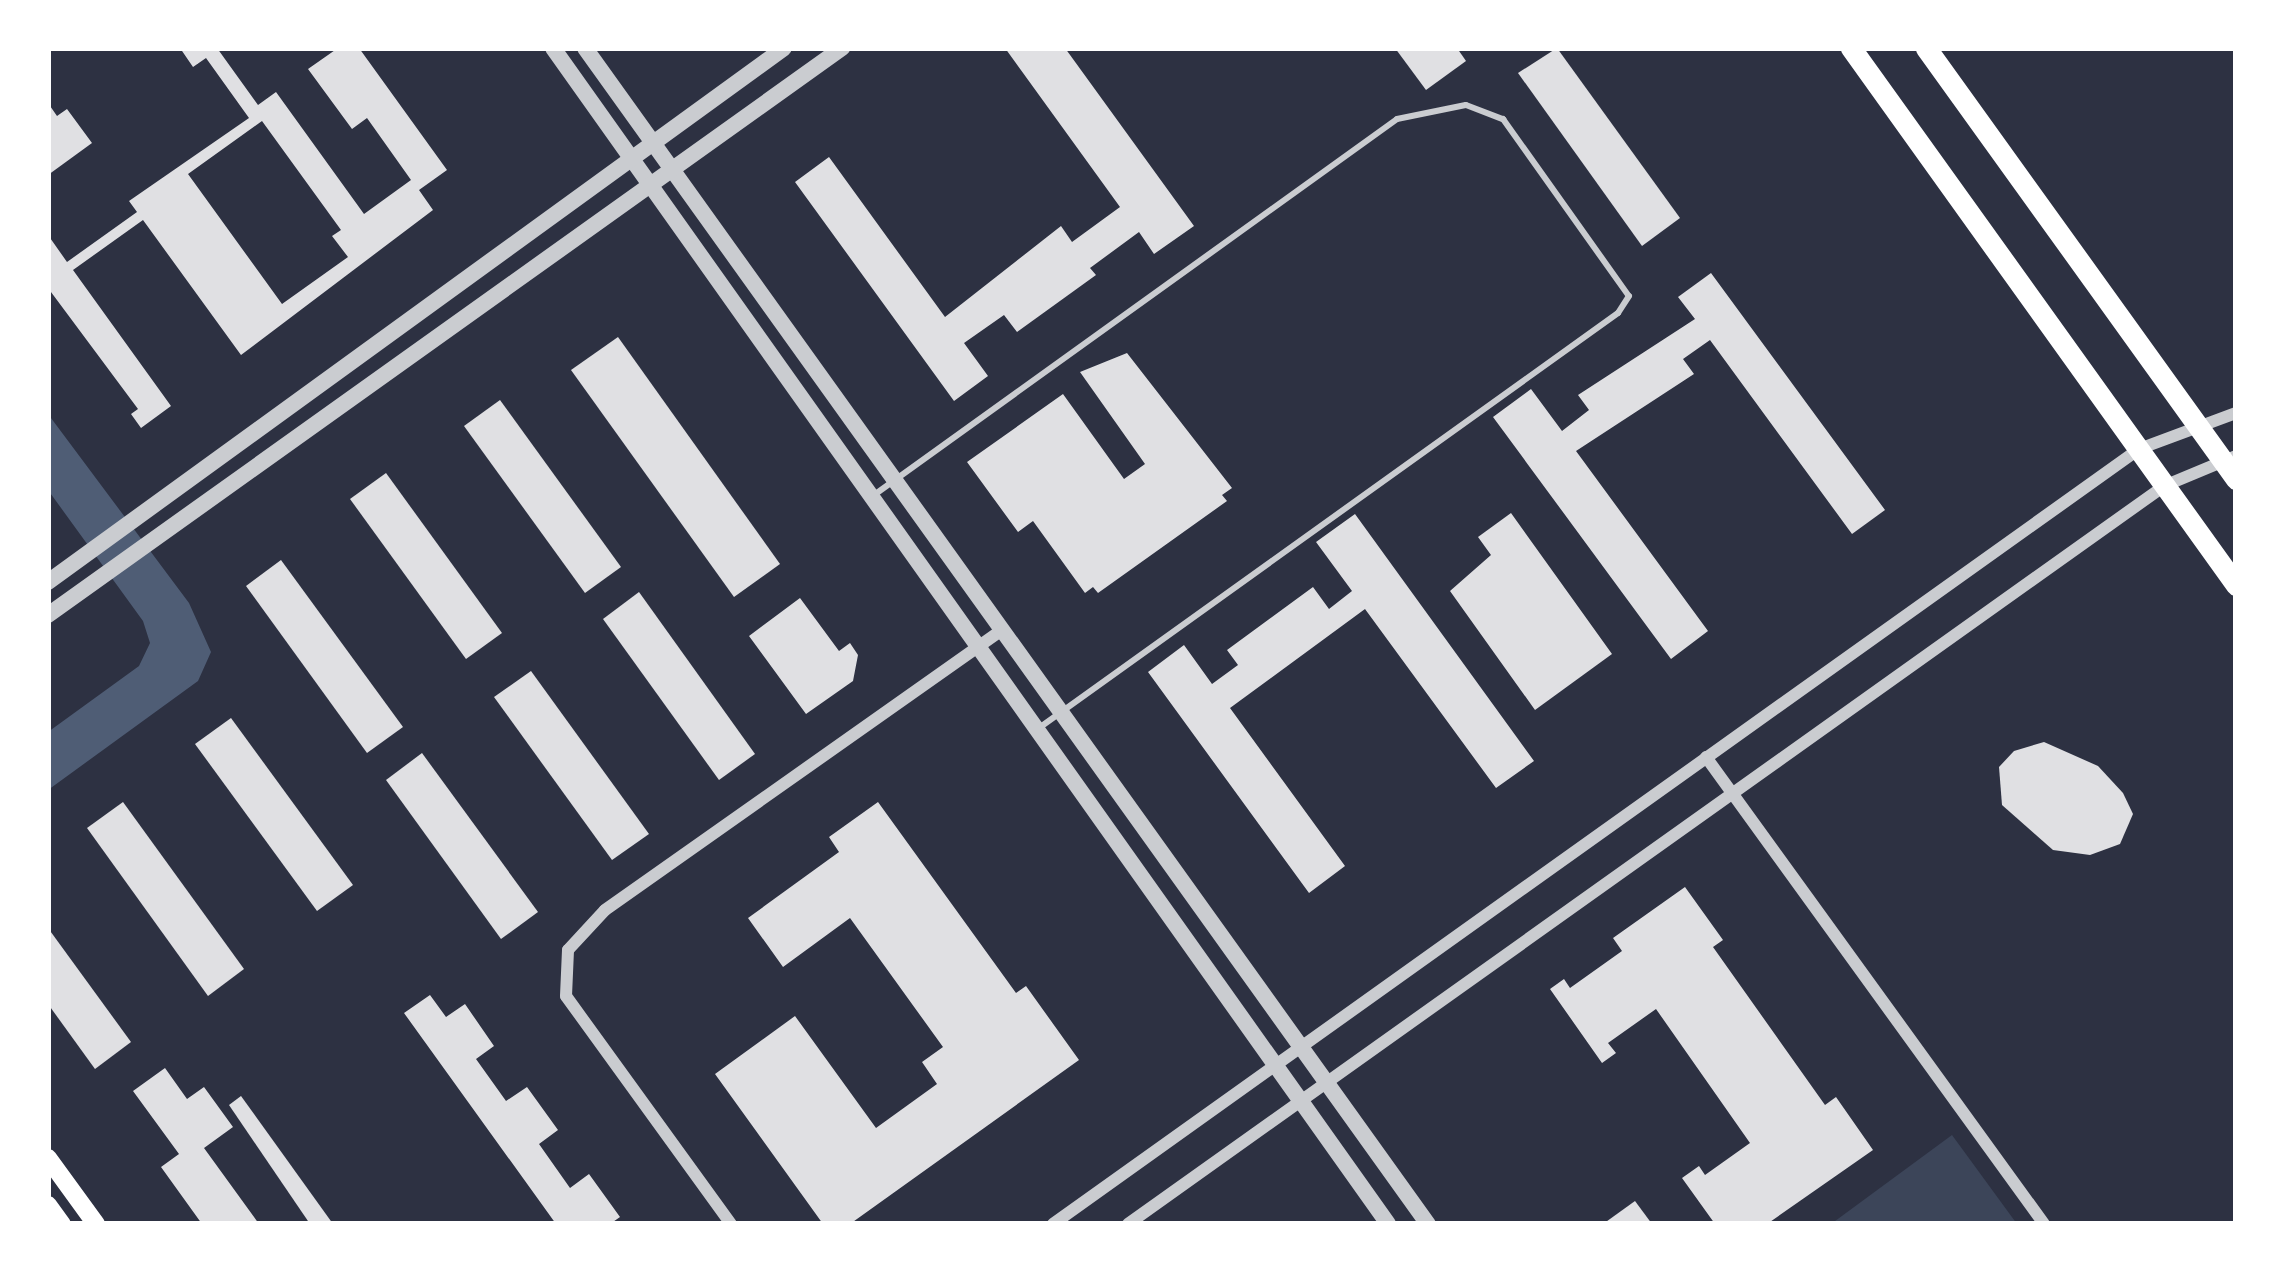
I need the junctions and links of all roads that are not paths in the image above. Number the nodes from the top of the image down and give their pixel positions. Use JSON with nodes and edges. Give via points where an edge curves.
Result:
{"nodes":[{"id":1,"x":553,"y":48,"type":"edge"},
{"id":2,"x":585,"y":48,"type":"edge"},
{"id":3,"x":784,"y":48,"type":"edge"},
{"id":4,"x":842,"y":48,"type":"edge"},
{"id":5,"x":1851,"y":48,"type":"edge"},
{"id":6,"x":1926,"y":48,"type":"edge"},
{"id":7,"x":653,"y":141,"type":"junction"},
{"id":8,"x":633,"y":158,"type":"junction"},
{"id":9,"x":673,"y":169,"type":"junction"},
{"id":10,"x":651,"y":183,"type":"junction"},
{"id":11,"x":2236,"y":413,"type":"edge"},
{"id":12,"x":2199,"y":424,"type":"junction"},
{"id":13,"x":2139,"y":449,"type":"junction"},
{"id":14,"x":2229,"y":458,"type":"edge"},
{"id":15,"x":896,"y":479,"type":"junction"},
{"id":16,"x":2236,"y":479,"type":"edge"},
{"id":17,"x":2164,"y":486,"type":"junction"},
{"id":18,"x":874,"y":495,"type":"junction"},
{"id":19,"x":48,"y":582,"type":"edge"},
{"id":20,"x":2236,"y":585,"type":"edge"},
{"id":21,"x":48,"y":615,"type":"edge"},
{"id":22,"x":1003,"y":629,"type":"junction"},
{"id":23,"x":982,"y":646,"type":"junction"},
{"id":24,"x":1061,"y":711,"type":"junction"},
{"id":25,"x":1039,"y":728,"type":"junction"},
{"id":26,"x":1706,"y":757,"type":"junction"},
{"id":27,"x":1729,"y":788,"type":"junction"},
{"id":28,"x":1300,"y":1046,"type":"junction"},
{"id":29,"x":1273,"y":1064,"type":"junction"},
{"id":30,"x":1324,"y":1081,"type":"junction"},
{"id":31,"x":1298,"y":1099,"type":"junction"},
{"id":32,"x":48,"y":1158,"type":"edge"},
{"id":33,"x":48,"y":1205,"type":"edge"},
{"id":34,"x":62,"y":1224,"type":"edge"},
{"id":35,"x":96,"y":1224,"type":"edge"},
{"id":36,"x":731,"y":1224,"type":"edge"},
{"id":37,"x":1052,"y":1224,"type":"edge"},
{"id":38,"x":1128,"y":1224,"type":"edge"},
{"id":39,"x":1388,"y":1224,"type":"edge"},
{"id":40,"x":1428,"y":1224,"type":"edge"},
{"id":41,"x":2044,"y":1224,"type":"edge"}],
"edges":[{"from":1,"to":8,"type":"street"},
{"from":2,"to":7,"type":"street"},
{"from":3,"to":7,"type":"street"},
{"from":4,"to":9,"type":"street"},
{"from":5,"to":13,"type":"main road"},
{"from":6,"to":12,"type":"main road"},
{"from":7,"to":8,"type":"street"},
{"from":7,"to":9,"type":"street"},
{"from":8,"to":10,"type":"street"},
{"from":8,"to":19,"type":"street"},
{"from":9,"to":10,"type":"street"},
{"from":9,"to":15,"type":"street"},
{"from":10,"to":18,"type":"street"},
{"from":10,"to":21,"type":"street"},
{"from":11,"to":12,"type":"street"},
{"from":12,"to":13,"type":"street"},
{"from":12,"to":14,"type":"main road"},
{"from":13,"to":17,"type":"main road"},
{"from":13,"to":26,"type":"street"},
{"from":14,"to":16,"type":"main road"},
{"from":14,"to":17,"type":"street"},
{"from":15,"to":18,"type":"lane"},
{"from":15,"to":22,"type":"street"},
{"from":15,"to":24,"type":"lane","via":[[1397,119],[1466,105],[1503,119],[1630,296],[1618,313]]},
{"from":17,"to":20,"type":"main road"},
{"from":17,"to":27,"type":"street"},
{"from":18,"to":23,"type":"street"},
{"from":22,"to":23,"type":"street"},
{"from":22,"to":24,"type":"street"},
{"from":23,"to":25,"type":"street"},
{"from":23,"to":36,"type":"street","via":[[605,910],[568,950],[566,996]]},
{"from":24,"to":25,"type":"lane"},
{"from":24,"to":28,"type":"street"},
{"from":25,"to":29,"type":"street"},
{"from":26,"to":27,"type":"street"},
{"from":26,"to":28,"type":"street"},
{"from":27,"to":30,"type":"street"},
{"from":27,"to":41,"type":"street"},
{"from":28,"to":29,"type":"street"},
{"from":28,"to":30,"type":"street"},
{"from":29,"to":31,"type":"street"},
{"from":29,"to":37,"type":"street"},
{"from":30,"to":31,"type":"street"},
{"from":30,"to":40,"type":"street"},
{"from":31,"to":38,"type":"street"},
{"from":31,"to":39,"type":"street"},
{"from":32,"to":35,"type":"main road"},
{"from":33,"to":34,"type":"main road"}]}
